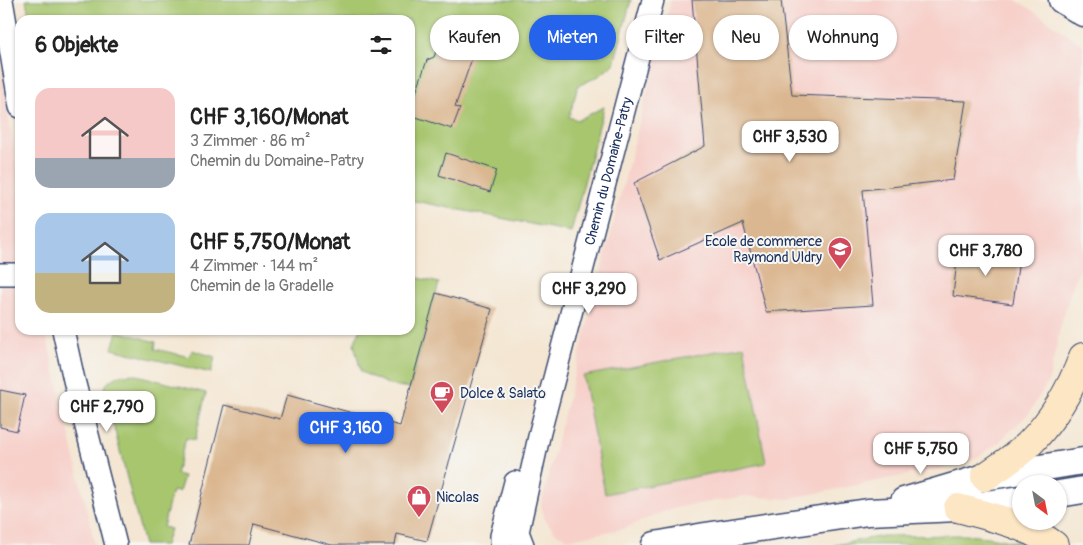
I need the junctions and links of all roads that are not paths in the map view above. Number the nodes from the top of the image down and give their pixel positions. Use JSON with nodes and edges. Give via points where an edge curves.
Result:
{"nodes":[{"id":1,"x":2,"y":0,"type":"edge"},
{"id":2,"x":640,"y":0,"type":"edge"},
{"id":3,"x":653,"y":0,"type":"edge"},
{"id":4,"x":1062,"y":0,"type":"edge"},
{"id":5,"x":1083,"y":13,"type":"edge"},
{"id":6,"x":15,"y":77,"type":"edge"},
{"id":7,"x":0,"y":274,"type":"edge"},
{"id":8,"x":15,"y":274,"type":"edge"},
{"id":9,"x":65,"y":335,"type":"edge"},
{"id":10,"x":1083,"y":357,"type":"edge"},
{"id":11,"x":1083,"y":460,"type":"edge"},
{"id":12,"x":985,"y":477,"type":"junction"},
{"id":13,"x":1083,"y":490,"type":"edge"},
{"id":14,"x":1068,"y":492,"type":"edge"},
{"id":15,"x":1012,"y":500,"type":"edge"},
{"id":16,"x":958,"y":508,"type":"junction"},
{"id":17,"x":868,"y":512,"type":"junction"},
{"id":18,"x":116,"y":545,"type":"edge"},
{"id":19,"x":502,"y":545,"type":"edge"},
{"id":20,"x":523,"y":545,"type":"edge"},
{"id":21,"x":655,"y":545,"type":"edge"},
{"id":22,"x":1054,"y":545,"type":"edge"}],
"edges":[{"from":1,"to":6,"type":"street"},
{"from":2,"to":19,"type":"street","name":"Chemin du Domaine-Patry","via":[[501,536]]},
{"from":3,"to":20,"type":"street","name":"Chemin du Domaine-Patry","via":[[540,432],[518,532]]},
{"from":4,"to":5,"type":"street"},
{"from":7,"to":8,"type":"street"},
{"from":9,"to":18,"type":"street"},
{"from":10,"to":12,"type":"main road","via":[[1056,410],[1038,434]]},
{"from":11,"to":12,"type":"street"},
{"from":12,"to":17,"type":"street"},
{"from":13,"to":14,"type":"street"},
{"from":15,"to":16,"type":"street"},
{"from":16,"to":17,"type":"street"},
{"from":16,"to":22,"type":"main road","via":[[1017,525]]},
{"from":17,"to":21,"type":"street"}]}
